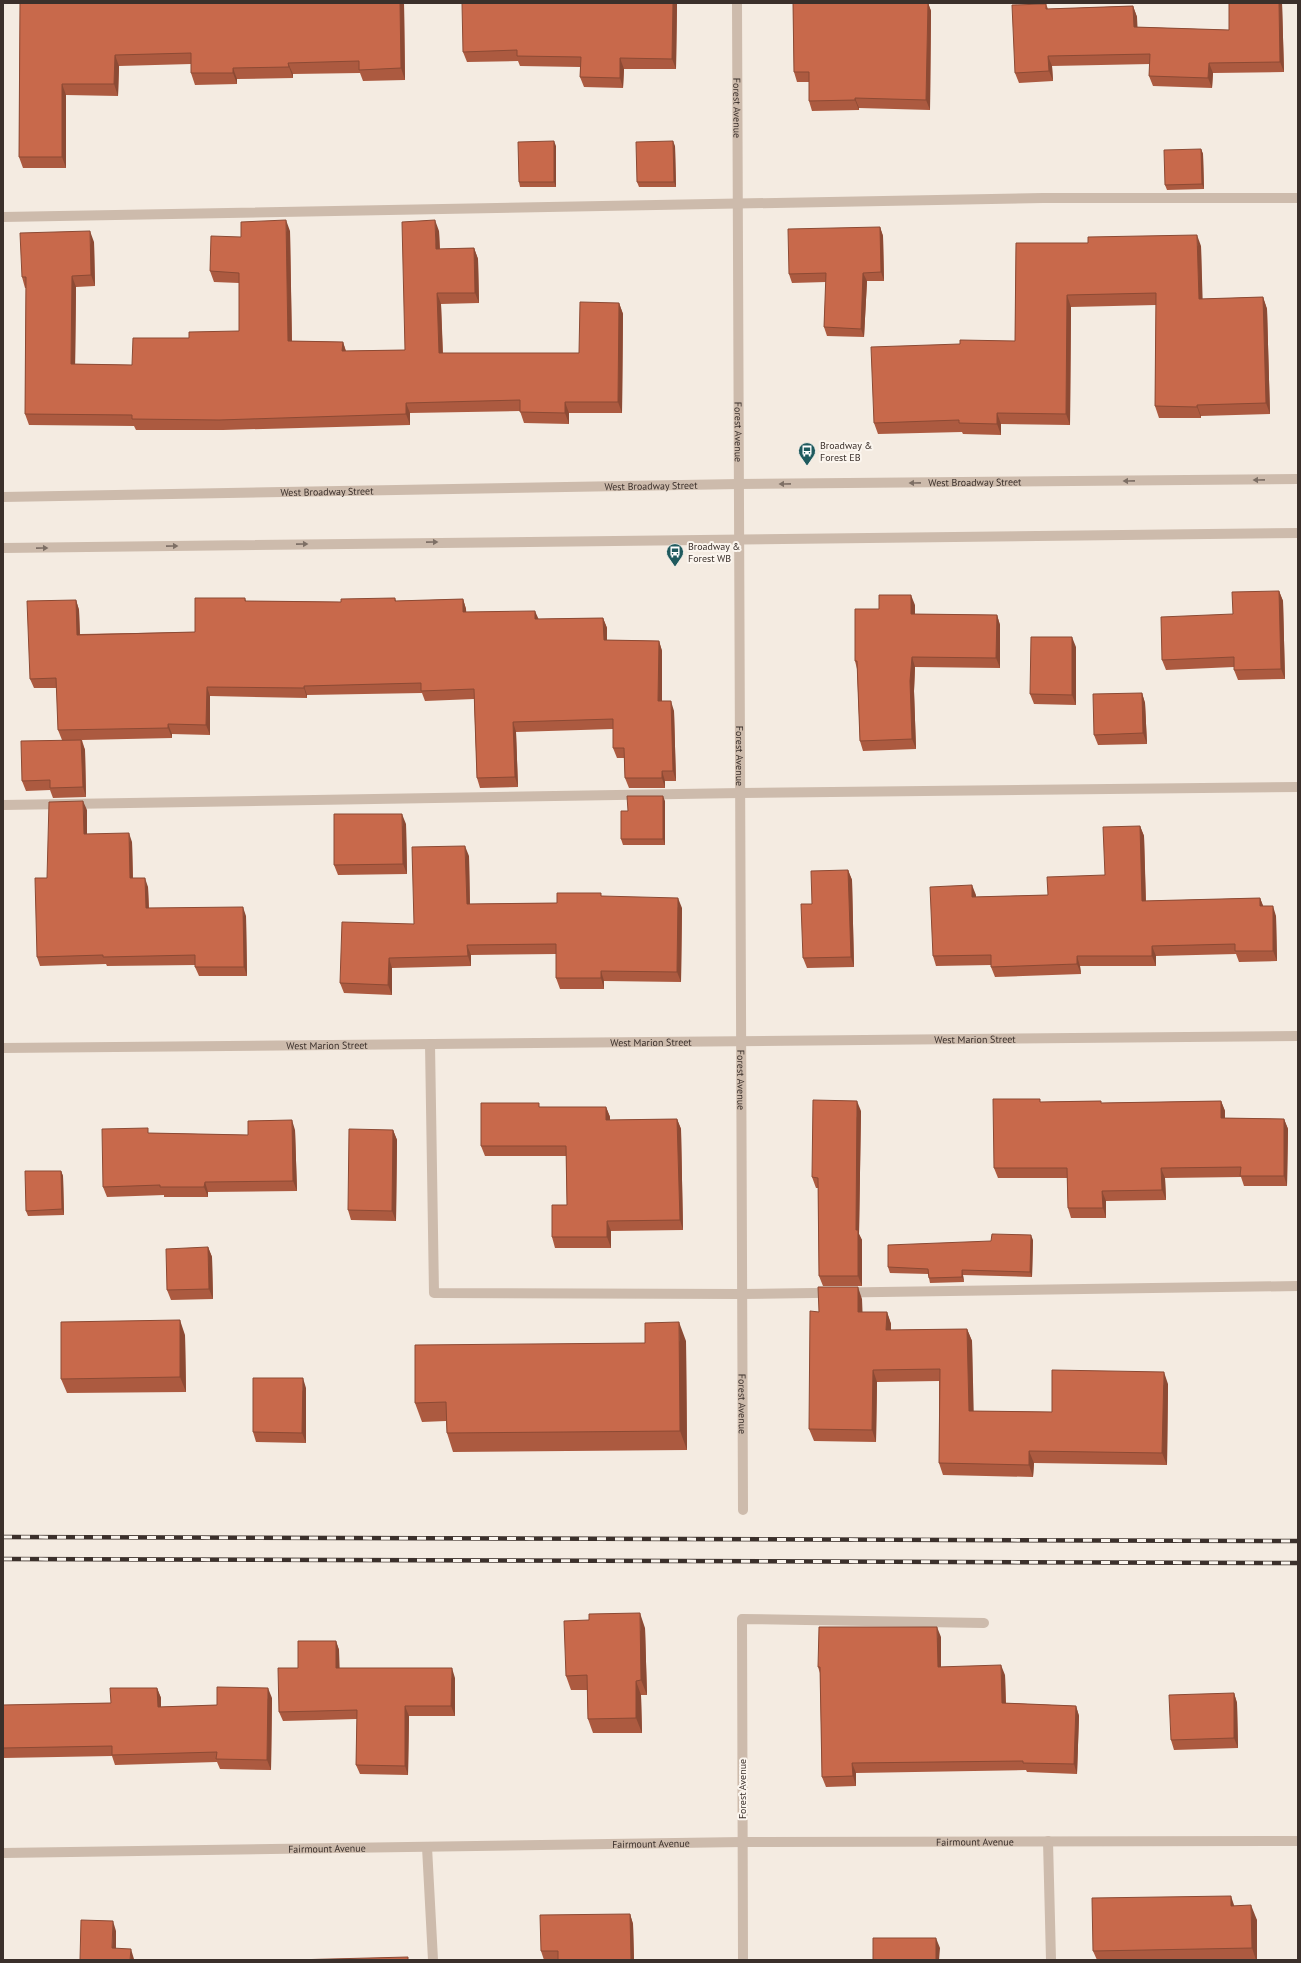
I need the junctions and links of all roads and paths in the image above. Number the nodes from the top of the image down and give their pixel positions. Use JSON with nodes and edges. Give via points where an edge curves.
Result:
{"nodes":[{"id":1,"x":737,"y":3,"type":"edge"},
{"id":2,"x":1298,"y":198,"type":"edge"},
{"id":3,"x":739,"y":205,"type":"junction"},
{"id":4,"x":3,"y":217,"type":"edge"},
{"id":5,"x":1298,"y":479,"type":"edge"},
{"id":6,"x":740,"y":484,"type":"junction"},
{"id":7,"x":3,"y":497,"type":"edge"},
{"id":8,"x":1298,"y":533,"type":"edge"},
{"id":9,"x":740,"y":538,"type":"junction"},
{"id":10,"x":3,"y":548,"type":"edge"},
{"id":11,"x":1298,"y":787,"type":"edge"},
{"id":12,"x":741,"y":792,"type":"junction"},
{"id":13,"x":3,"y":805,"type":"edge"},
{"id":14,"x":1298,"y":1036,"type":"edge"},
{"id":15,"x":741,"y":1041,"type":"junction"},
{"id":16,"x":430,"y":1044,"type":"junction"},
{"id":17,"x":3,"y":1048,"type":"edge"},
{"id":18,"x":1298,"y":1286,"type":"edge"},
{"id":19,"x":741,"y":1294,"type":"junction"},
{"id":20,"x":743,"y":1510,"type":"dead end"},
{"id":21,"x":984,"y":1623,"type":"dead end"},
{"id":22,"x":1048,"y":1841,"type":"junction"},
{"id":23,"x":1298,"y":1841,"type":"edge"},
{"id":24,"x":742,"y":1842,"type":"junction"},
{"id":25,"x":427,"y":1847,"type":"junction"},
{"id":26,"x":3,"y":1853,"type":"edge"},
{"id":27,"x":433,"y":1960,"type":"edge"},
{"id":28,"x":743,"y":1960,"type":"edge"},
{"id":29,"x":1051,"y":1960,"type":"edge"}],
"edges":[{"from":1,"to":3,"type":"street","name":"Forest Avenue"},
{"from":2,"to":3,"type":"street","via":[[1044,198]]},
{"from":3,"to":4,"type":"street"},
{"from":3,"to":6,"type":"street","name":"Forest Avenue"},
{"from":5,"to":6,"type":"street","name":"West Broadway Street","one_way":true},
{"from":6,"to":7,"type":"street","name":"West Broadway Street"},
{"from":6,"to":9,"type":"street","name":"Forest Avenue"},
{"from":8,"to":9,"type":"street"},
{"from":10,"to":9,"type":"street","one_way":true},
{"from":9,"to":12,"type":"street","name":"Forest Avenue"},
{"from":11,"to":12,"type":"street"},
{"from":12,"to":13,"type":"street"},
{"from":12,"to":15,"type":"street","name":"Forest Avenue"},
{"from":14,"to":15,"type":"street","name":"West Marion Street"},
{"from":15,"to":16,"type":"street","name":"West Marion Street"},
{"from":15,"to":19,"type":"street","name":"Forest Avenue"},
{"from":16,"to":17,"type":"street","name":"West Marion Street"},
{"from":16,"to":19,"type":"street","via":[[434,1293]]},
{"from":18,"to":19,"type":"street"},
{"from":19,"to":20,"type":"street","name":"Forest Avenue"},
{"from":21,"to":24,"type":"street","name":"Forest Avenue","via":[[742,1619]]},
{"from":22,"to":23,"type":"street","name":"Fairmount Avenue"},
{"from":22,"to":24,"type":"street","name":"Fairmount Avenue"},
{"from":22,"to":29,"type":"street"},
{"from":24,"to":25,"type":"street","name":"Fairmount Avenue"},
{"from":24,"to":28,"type":"street","name":"Forest Avenue"},
{"from":25,"to":26,"type":"street","name":"Fairmount Avenue"},
{"from":25,"to":27,"type":"street"}]}
